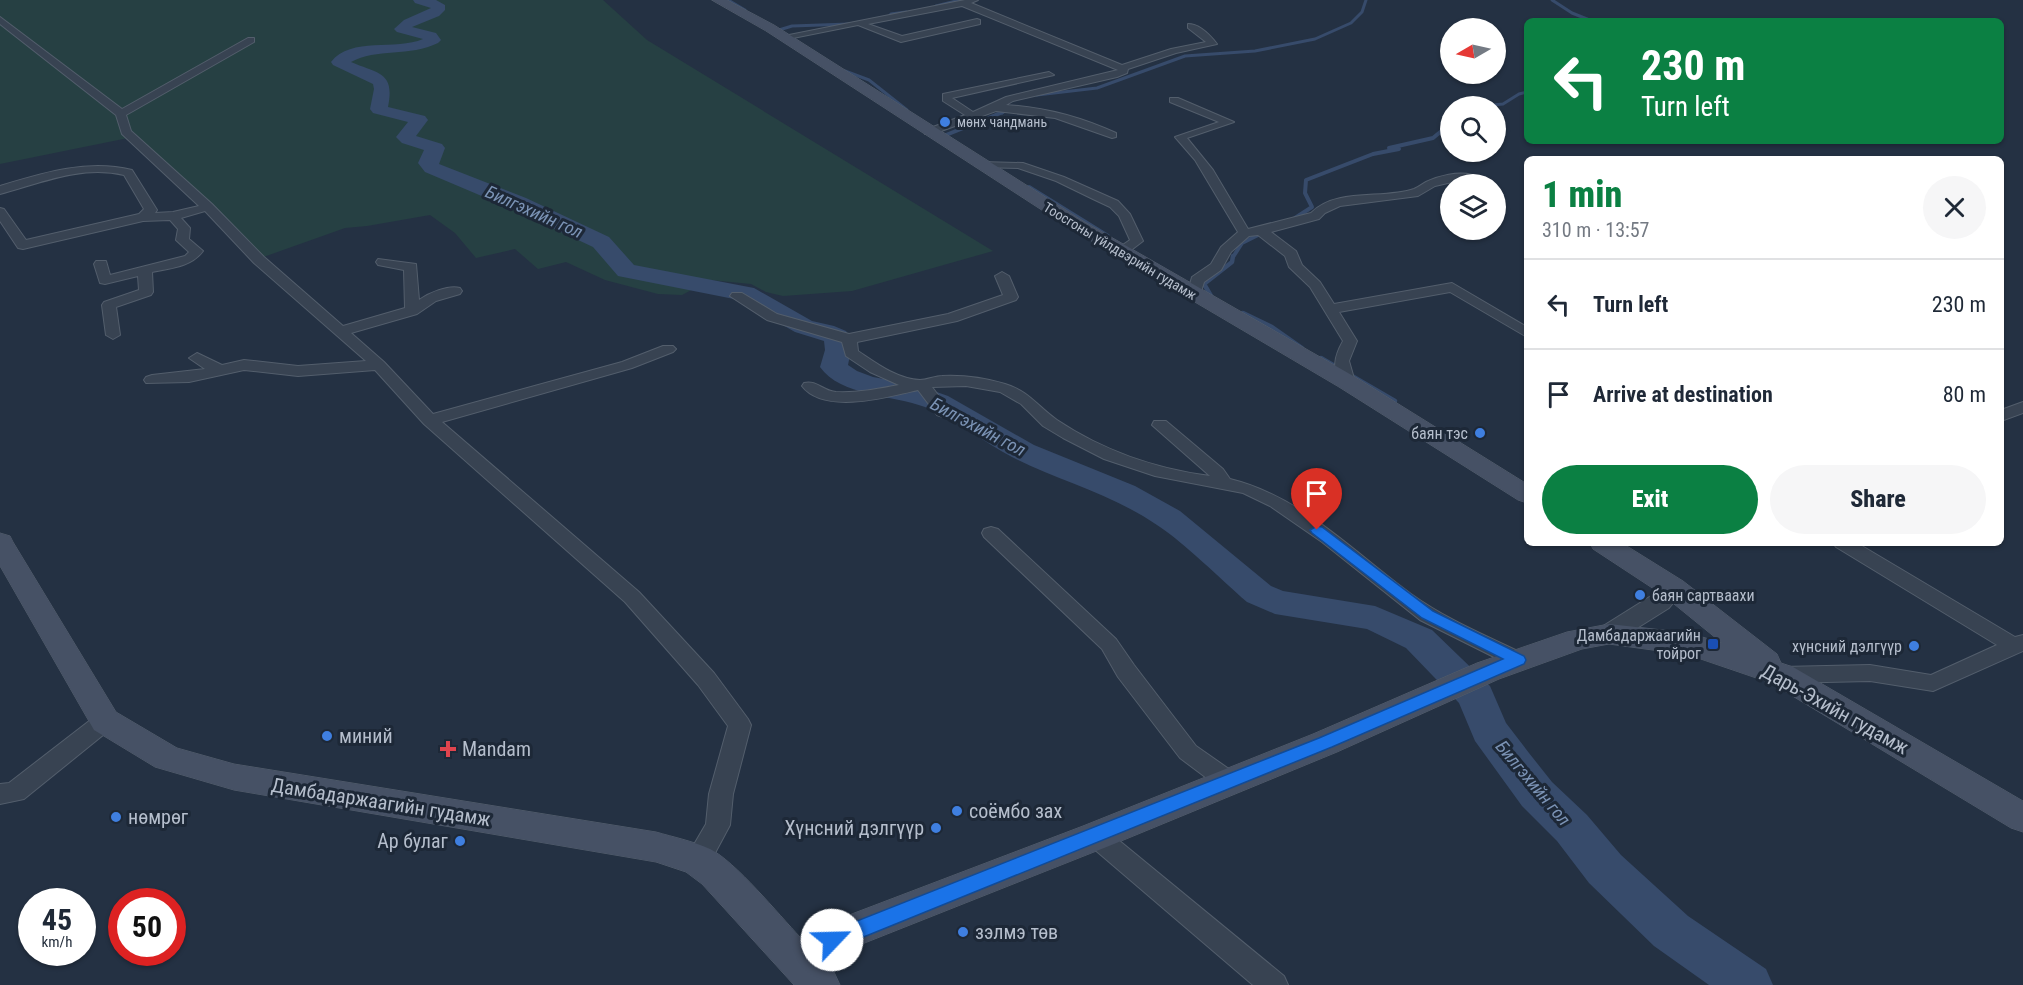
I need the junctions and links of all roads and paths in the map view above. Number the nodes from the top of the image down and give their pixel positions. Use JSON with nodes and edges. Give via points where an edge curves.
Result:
{"nodes":[{"id":1,"x":720,"y":0,"type":"edge"},
{"id":2,"x":937,"y":0,"type":"edge"},
{"id":3,"x":974,"y":0,"type":"edge"},
{"id":4,"x":963,"y":3,"type":"junction"},
{"id":5,"x":0,"y":20,"type":"edge"},
{"id":6,"x":977,"y":22,"type":"dead end"},
{"id":7,"x":861,"y":24,"type":"junction"},
{"id":8,"x":1191,"y":26,"type":"dead end"},
{"id":9,"x":782,"y":29,"type":"junction"},
{"id":10,"x":251,"y":40,"type":"dead end"},
{"id":11,"x":1122,"y":68,"type":"junction"},
{"id":12,"x":1049,"y":75,"type":"dead end"},
{"id":13,"x":1174,"y":100,"type":"dead end"},
{"id":14,"x":994,"y":108,"type":"junction"},
{"id":15,"x":121,"y":114,"type":"junction"},
{"id":16,"x":974,"y":117,"type":"junction"},
{"id":17,"x":929,"y":132,"type":"junction"},
{"id":18,"x":1112,"y":135,"type":"dead end"},
{"id":19,"x":981,"y":165,"type":"junction"},
{"id":20,"x":1440,"y":182,"type":"edge"},
{"id":21,"x":0,"y":190,"type":"edge"},
{"id":22,"x":208,"y":207,"type":"junction"},
{"id":23,"x":0,"y":212,"type":"edge"},
{"id":24,"x":173,"y":216,"type":"junction"},
{"id":25,"x":142,"y":217,"type":"junction"},
{"id":26,"x":1261,"y":231,"type":"junction"},
{"id":27,"x":1245,"y":233,"type":"junction"},
{"id":28,"x":1121,"y":251,"type":"junction"},
{"id":29,"x":383,"y":262,"type":"dead end"},
{"id":30,"x":101,"y":264,"type":"dead end"},
{"id":31,"x":145,"y":270,"type":"junction"},
{"id":32,"x":1002,"y":276,"type":"dead end"},
{"id":33,"x":455,"y":291,"type":"dead end"},
{"id":34,"x":737,"y":296,"type":"dead end"},
{"id":35,"x":1194,"y":296,"type":"junction"},
{"id":36,"x":1330,"y":309,"type":"junction"},
{"id":37,"x":412,"y":311,"type":"junction"},
{"id":38,"x":1524,"y":331,"type":"edge"},
{"id":39,"x":342,"y":332,"type":"junction"},
{"id":40,"x":113,"y":335,"type":"dead end"},
{"id":41,"x":849,"y":339,"type":"junction"},
{"id":42,"x":668,"y":349,"type":"dead end"},
{"id":43,"x":197,"y":357,"type":"dead end"},
{"id":44,"x":379,"y":365,"type":"junction"},
{"id":45,"x":219,"y":370,"type":"junction"},
{"id":46,"x":152,"y":380,"type":"dead end"},
{"id":47,"x":1347,"y":382,"type":"junction"},
{"id":48,"x":810,"y":386,"type":"dead end"},
{"id":49,"x":916,"y":386,"type":"junction"},
{"id":50,"x":2023,"y":407,"type":"edge"},
{"id":51,"x":943,"y":412,"type":"dead end"},
{"id":52,"x":2004,"y":415,"type":"edge"},
{"id":53,"x":430,"y":420,"type":"junction"},
{"id":54,"x":1160,"y":425,"type":"dead end"},
{"id":55,"x":1224,"y":483,"type":"junction"},
{"id":56,"x":1524,"y":493,"type":"edge"},
{"id":57,"x":992,"y":532,"type":"dead end"},
{"id":58,"x":0,"y":542,"type":"edge"},
{"id":59,"x":1608,"y":546,"type":"edge"},
{"id":60,"x":1848,"y":546,"type":"edge"},
{"id":61,"x":1673,"y":588,"type":"junction"},
{"id":62,"x":1609,"y":634,"type":"junction"},
{"id":63,"x":2018,"y":644,"type":"edge"},
{"id":64,"x":1518,"y":660,"type":"junction"},
{"id":65,"x":1782,"y":675,"type":"junction"},
{"id":66,"x":105,"y":721,"type":"junction"},
{"id":67,"x":1228,"y":781,"type":"junction"},
{"id":68,"x":0,"y":794,"type":"edge"},
{"id":69,"x":2023,"y":818,"type":"edge"},
{"id":70,"x":1096,"y":836,"type":"junction"},
{"id":71,"x":698,"y":860,"type":"junction"},
{"id":72,"x":796,"y":958,"type":"junction"},
{"id":73,"x":820,"y":985,"type":"edge"},
{"id":74,"x":1274,"y":985,"type":"edge"}],
"edges":[{"from":1,"to":9,"type":"main road","name":"Тоосгоны үйлдвэрийн гудамж"},
{"from":2,"to":9,"type":"street","via":[[871,18]]},
{"from":3,"to":4,"type":"street"},
{"from":4,"to":7,"type":"street"},
{"from":4,"to":11,"type":"street"},
{"from":5,"to":15,"type":"street"},
{"from":6,"to":7,"type":"street","via":[[901,39]]},
{"from":7,"to":9,"type":"street"},
{"from":8,"to":11,"type":"street","via":[[1213,44],[1174,51]]},
{"from":9,"to":17,"type":"main road","name":"Тоосгоны үйлдвэрийн гудамж"},
{"from":10,"to":15,"type":"street"},
{"from":11,"to":14,"type":"street","via":[[1121,73],[1019,96]]},
{"from":12,"to":16,"type":"street","via":[[947,96]]},
{"from":13,"to":27,"type":"street","via":[[1229,122],[1180,137],[1206,167]]},
{"from":14,"to":16,"type":"street"},
{"from":14,"to":18,"type":"street","via":[[1088,123]]},
{"from":15,"to":22,"type":"street","via":[[126,132]]},
{"from":16,"to":17,"type":"street"},
{"from":17,"to":19,"type":"main road","name":"Тоосгоны үйлдвэрийн гудамж"},
{"from":19,"to":28,"type":"main road","name":"Тоосгоны үйлдвэрийн гудамж"},
{"from":19,"to":28,"type":"street","via":[[1019,165],[1060,178],[1114,204],[1124,214],[1137,241]]},
{"from":20,"to":26,"type":"street","via":[[1418,192],[1337,203],[1315,216]]},
{"from":21,"to":25,"type":"street","via":[[82,170],[113,167],[128,172],[151,210]]},
{"from":22,"to":24,"type":"street"},
{"from":22,"to":39,"type":"street","via":[[259,260]]},
{"from":23,"to":25,"type":"street","via":[[23,245]]},
{"from":24,"to":25,"type":"street"},
{"from":24,"to":31,"type":"street","via":[[184,228],[182,240],[196,250],[190,259]]},
{"from":26,"to":27,"type":"street"},
{"from":26,"to":36,"type":"street","via":[[1292,254],[1296,267],[1315,285]]},
{"from":27,"to":35,"type":"street","via":[[1226,250],[1216,267],[1197,280]]},
{"from":28,"to":35,"type":"main road","name":"Тоосгоны үйлдвэрийн гудамж"},
{"from":29,"to":37,"type":"street","via":[[411,267]]},
{"from":30,"to":31,"type":"street","via":[[105,280]]},
{"from":31,"to":40,"type":"street","via":[[146,292],[109,305]]},
{"from":32,"to":41,"type":"street","via":[[1011,297],[992,306]]},
{"from":33,"to":37,"type":"street","via":[[431,298]]},
{"from":34,"to":41,"type":"street","via":[[772,317]]},
{"from":35,"to":47,"type":"main road","name":"Тоосгоны үйлдвэрийн гудамж"},
{"from":36,"to":38,"type":"street","via":[[1452,287]]},
{"from":36,"to":47,"type":"street","via":[[1350,341],[1341,355]]},
{"from":37,"to":39,"type":"street"},
{"from":39,"to":44,"type":"street"},
{"from":41,"to":49,"type":"street","via":[[851,353],[862,362]]},
{"from":42,"to":53,"type":"street","via":[[627,365]]},
{"from":43,"to":45,"type":"street"},
{"from":44,"to":45,"type":"street","via":[[298,371],[244,365]]},
{"from":44,"to":53,"type":"street"},
{"from":45,"to":46,"type":"street"},
{"from":47,"to":56,"type":"main road","name":"Тоосгоны үйлдвэрийн гудамж"},
{"from":48,"to":49,"type":"street","via":[[819,394],[844,397]]},
{"from":49,"to":51,"type":"street"},
{"from":49,"to":55,"type":"street","via":[[972,381],[1007,388],[1048,421],[1128,463],[1175,476]]},
{"from":50,"to":52,"type":"street"},
{"from":53,"to":71,"type":"street","via":[[632,597],[706,679],[740,725],[721,794],[718,825]]},
{"from":54,"to":55,"type":"street"},
{"from":55,"to":64,"type":"street","via":[[1241,485],[1275,501],[1331,539],[1427,615]]},
{"from":57,"to":67,"type":"street","via":[[1109,644],[1188,752]]},
{"from":58,"to":66,"type":"main road","name":"Дамбадаржаагийн гудамж"},
{"from":59,"to":61,"type":"main road"},
{"from":60,"to":63,"type":"street"},
{"from":61,"to":62,"type":"street","via":[[1660,602]]},
{"from":61,"to":65,"type":"main road"},
{"from":62,"to":64,"type":"main road","name":"Дарь-Эхийн гудамж","via":[[1578,639]]},
{"from":62,"to":65,"type":"main road","name":"Дарь-Эхийн гудамж","via":[[1689,644]]},
{"from":63,"to":65,"type":"street","via":[[1933,683],[1870,673]]},
{"from":64,"to":67,"type":"main road","name":"Дарь-Эхийн гудамж"},
{"from":65,"to":69,"type":"main road","name":"Дарь-Эхийн гудамж"},
{"from":66,"to":68,"type":"street","via":[[15,792]]},
{"from":66,"to":71,"type":"main road","name":"Дамбадаржаагийн гудамж","via":[[167,758],[234,777],[656,847]]},
{"from":67,"to":70,"type":"main road","name":"Дарь-Эхийн гудамж"},
{"from":70,"to":72,"type":"main road","name":"Дарь-Эхийн гудамж","via":[[849,932]]},
{"from":70,"to":74,"type":"street"},
{"from":71,"to":72,"type":"main road","name":"Дамбадаржаагийн гудамж"},
{"from":72,"to":73,"type":"main road","name":"Дамбадаржаагийн гудамж"}]}
